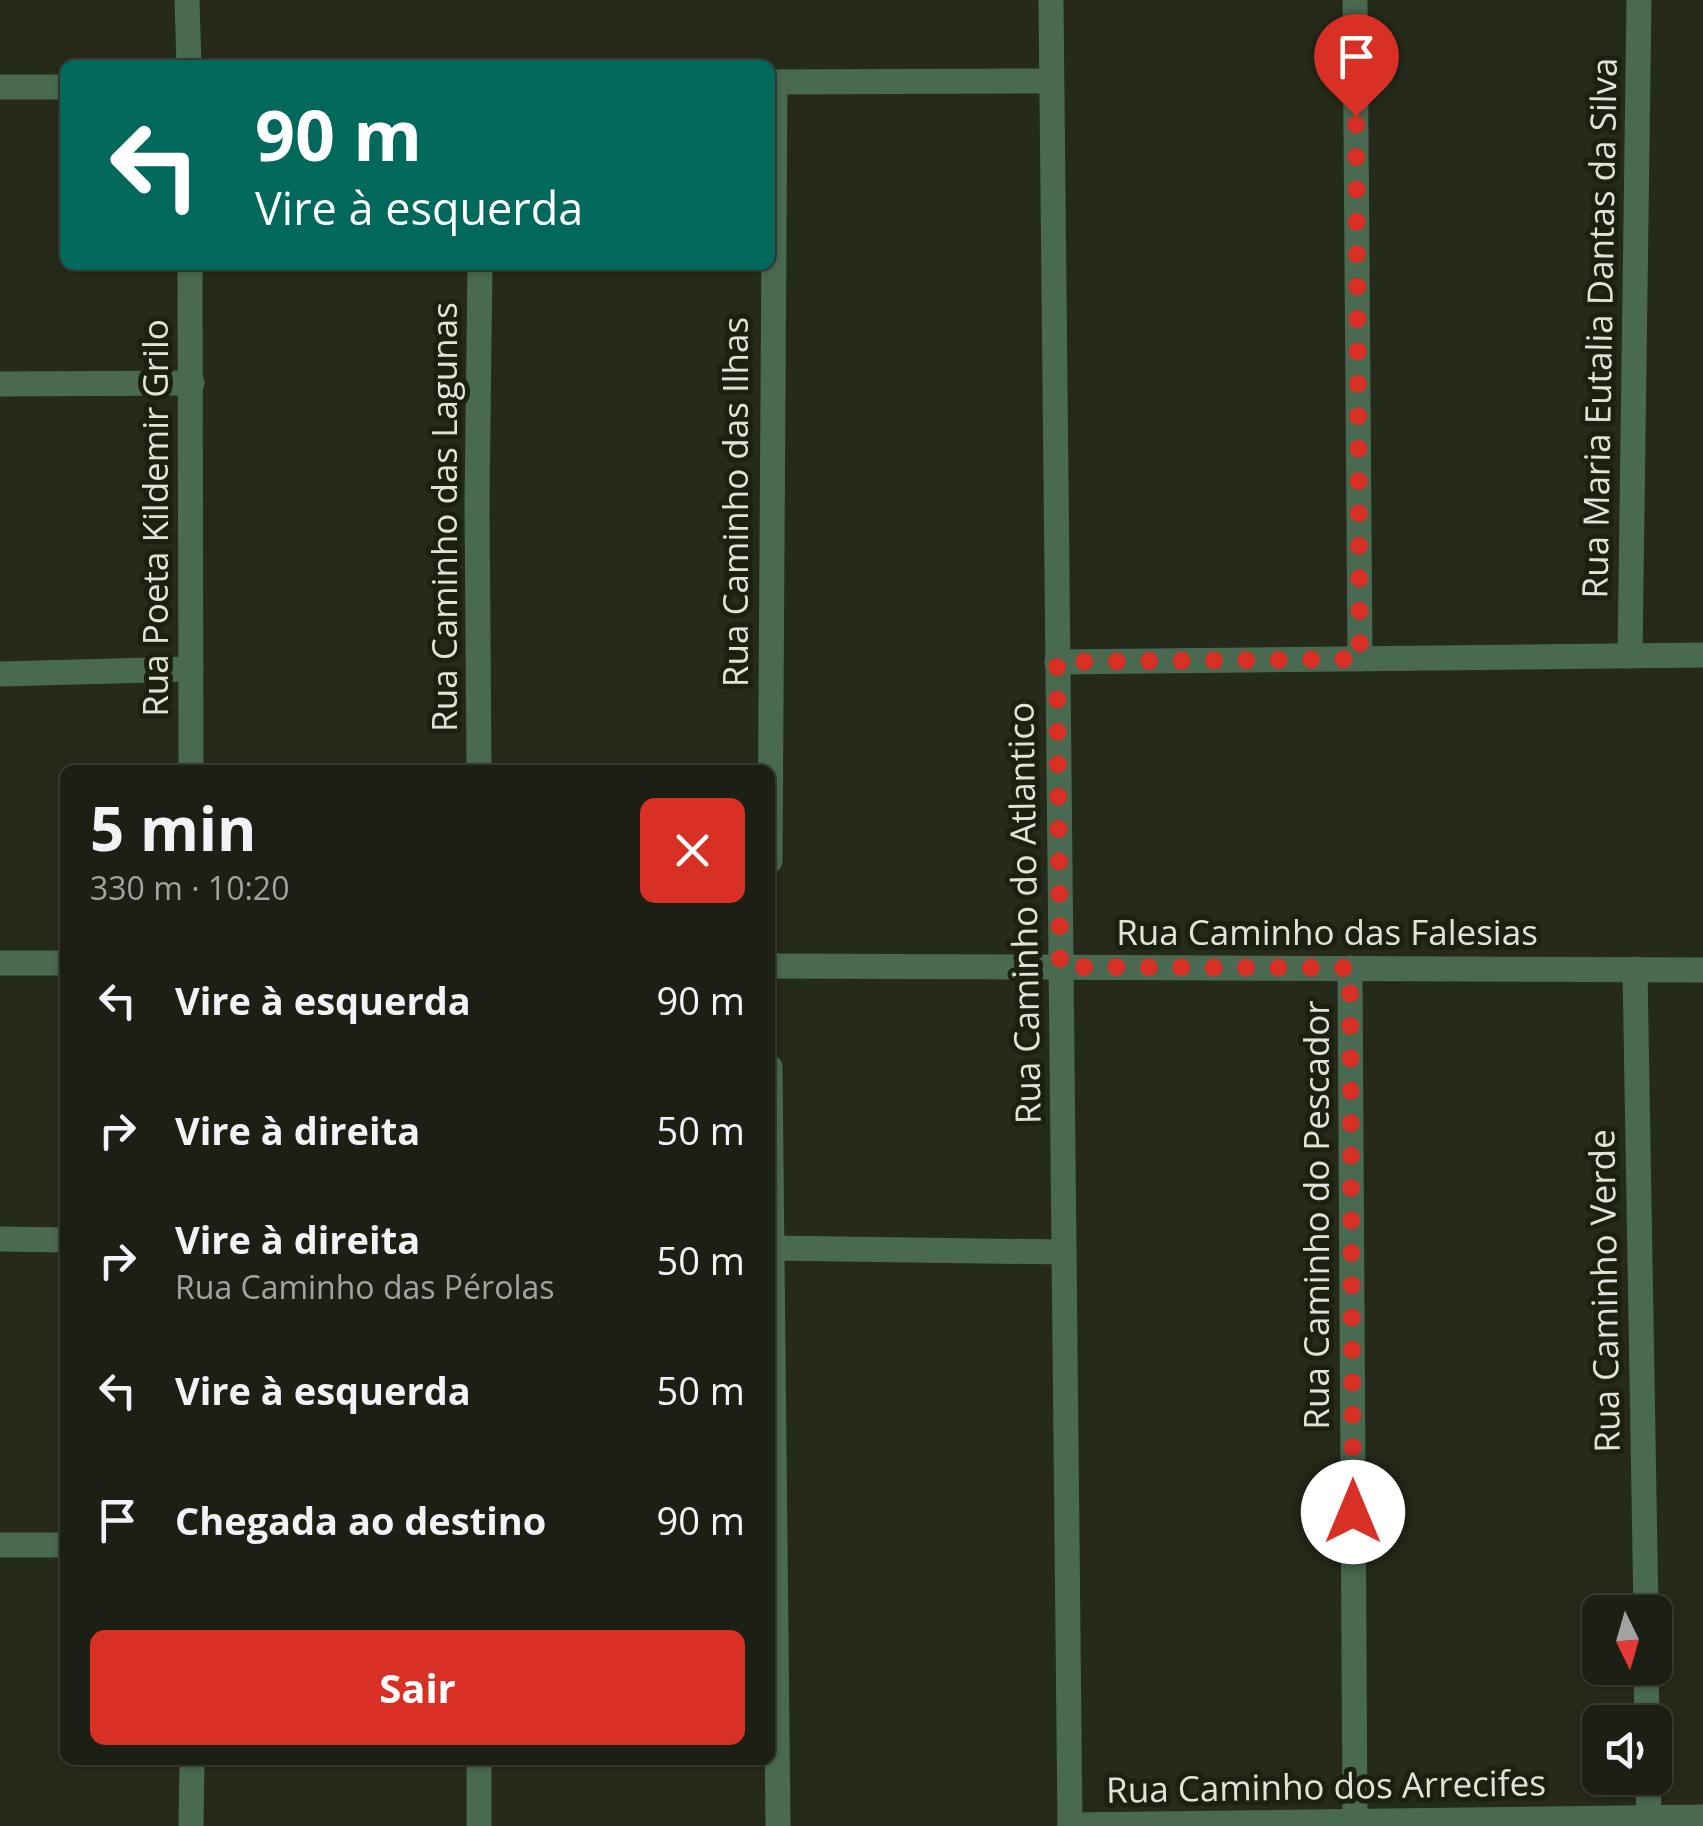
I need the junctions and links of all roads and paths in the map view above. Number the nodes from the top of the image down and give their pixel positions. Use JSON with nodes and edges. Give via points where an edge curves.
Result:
{"nodes":[{"id":1,"x":187,"y":0,"type":"edge"},
{"id":2,"x":1051,"y":0,"type":"edge"},
{"id":3,"x":1355,"y":0,"type":"edge"},
{"id":4,"x":1639,"y":0,"type":"edge"},
{"id":5,"x":189,"y":60,"type":"edge"},
{"id":6,"x":1050,"y":80,"type":"junction"},
{"id":7,"x":775,"y":82,"type":"edge"},
{"id":8,"x":60,"y":86,"type":"edge"},
{"id":9,"x":0,"y":87,"type":"edge"},
{"id":10,"x":190,"y":270,"type":"edge"},
{"id":11,"x":480,"y":270,"type":"edge"},
{"id":12,"x":772,"y":270,"type":"edge"},
{"id":13,"x":192,"y":383,"type":"junction"},
{"id":14,"x":0,"y":384,"type":"edge"},
{"id":15,"x":1703,"y":655,"type":"edge"},
{"id":16,"x":1630,"y":656,"type":"junction"},
{"id":17,"x":1360,"y":659,"type":"junction"},
{"id":18,"x":1057,"y":662,"type":"junction"},
{"id":19,"x":192,"y":669,"type":"junction"},
{"id":20,"x":0,"y":674,"type":"edge"},
{"id":21,"x":191,"y":765,"type":"edge"},
{"id":22,"x":480,"y":765,"type":"edge"},
{"id":23,"x":770,"y":765,"type":"edge"},
{"id":24,"x":0,"y":963,"type":"edge"},
{"id":25,"x":60,"y":964,"type":"edge"},
{"id":26,"x":775,"y":966,"type":"edge"},
{"id":27,"x":1060,"y":967,"type":"junction"},
{"id":28,"x":1350,"y":968,"type":"junction"},
{"id":29,"x":1635,"y":969,"type":"junction"},
{"id":30,"x":1703,"y":970,"type":"edge"},
{"id":31,"x":0,"y":1239,"type":"edge"},
{"id":32,"x":60,"y":1240,"type":"edge"},
{"id":33,"x":775,"y":1248,"type":"edge"},
{"id":34,"x":1063,"y":1252,"type":"junction"},
{"id":35,"x":0,"y":1545,"type":"edge"},
{"id":36,"x":60,"y":1545,"type":"edge"},
{"id":37,"x":775,"y":1578,"type":"edge"},
{"id":38,"x":1646,"y":1595,"type":"edge"},
{"id":39,"x":192,"y":1765,"type":"edge"},
{"id":40,"x":479,"y":1765,"type":"edge"},
{"id":41,"x":1648,"y":1795,"type":"edge"},
{"id":42,"x":1703,"y":1817,"type":"edge"},
{"id":43,"x":1649,"y":1818,"type":"junction"},
{"id":44,"x":1355,"y":1822,"type":"junction"},
{"id":45,"x":191,"y":1826,"type":"edge"},
{"id":46,"x":479,"y":1826,"type":"edge"},
{"id":47,"x":778,"y":1826,"type":"edge"},
{"id":48,"x":1070,"y":1826,"type":"edge"}],
"edges":[{"from":1,"to":5,"type":"street"},
{"from":2,"to":6,"type":"street","name":"Rua Caminho do Atlantico"},
{"from":3,"to":17,"type":"street"},
{"from":4,"to":16,"type":"street","name":"Rua Maria Eutalia Dantas da Silva"},
{"from":6,"to":7,"type":"street"},
{"from":6,"to":18,"type":"street","name":"Rua Caminho do Atlantico"},
{"from":8,"to":9,"type":"street"},
{"from":10,"to":13,"type":"street","name":"Rua Poeta Kildemir Grilo"},
{"from":11,"to":22,"type":"street","name":"Rua Caminho das Lagunas"},
{"from":12,"to":23,"type":"street","name":"Rua Caminho das Ilhas"},
{"from":13,"to":14,"type":"street"},
{"from":13,"to":19,"type":"street","name":"Rua Poeta Kildemir Grilo"},
{"from":15,"to":16,"type":"street"},
{"from":16,"to":17,"type":"street"},
{"from":17,"to":18,"type":"street"},
{"from":18,"to":27,"type":"street","name":"Rua Caminho do Atlantico"},
{"from":19,"to":20,"type":"street"},
{"from":19,"to":21,"type":"street","name":"Rua Poeta Kildemir Grilo"},
{"from":24,"to":25,"type":"street"},
{"from":26,"to":27,"type":"street","name":"Rua Caminho das Falesias"},
{"from":27,"to":28,"type":"street","name":"Rua Caminho das Falesias"},
{"from":27,"to":34,"type":"street","name":"Rua Caminho do Atlantico"},
{"from":28,"to":29,"type":"street","name":"Rua Caminho das Falesias"},
{"from":28,"to":44,"type":"street","name":"Rua Caminho do Pescador"},
{"from":29,"to":30,"type":"street","name":"Rua Caminho das Falesias"},
{"from":29,"to":38,"type":"street","name":"Rua Caminho Verde"},
{"from":31,"to":32,"type":"street"},
{"from":33,"to":34,"type":"street"},
{"from":34,"to":48,"type":"street","name":"Rua Caminho do Atlantico"},
{"from":35,"to":36,"type":"street"},
{"from":37,"to":47,"type":"street"},
{"from":39,"to":45,"type":"street"},
{"from":40,"to":46,"type":"street"},
{"from":41,"to":43,"type":"street"},
{"from":42,"to":43,"type":"street","name":"Rua Caminho dos Arrecifes"},
{"from":43,"to":44,"type":"street","name":"Rua Caminho dos Arrecifes"},
{"from":44,"to":48,"type":"street","name":"Rua Caminho dos Arrecifes"}]}
